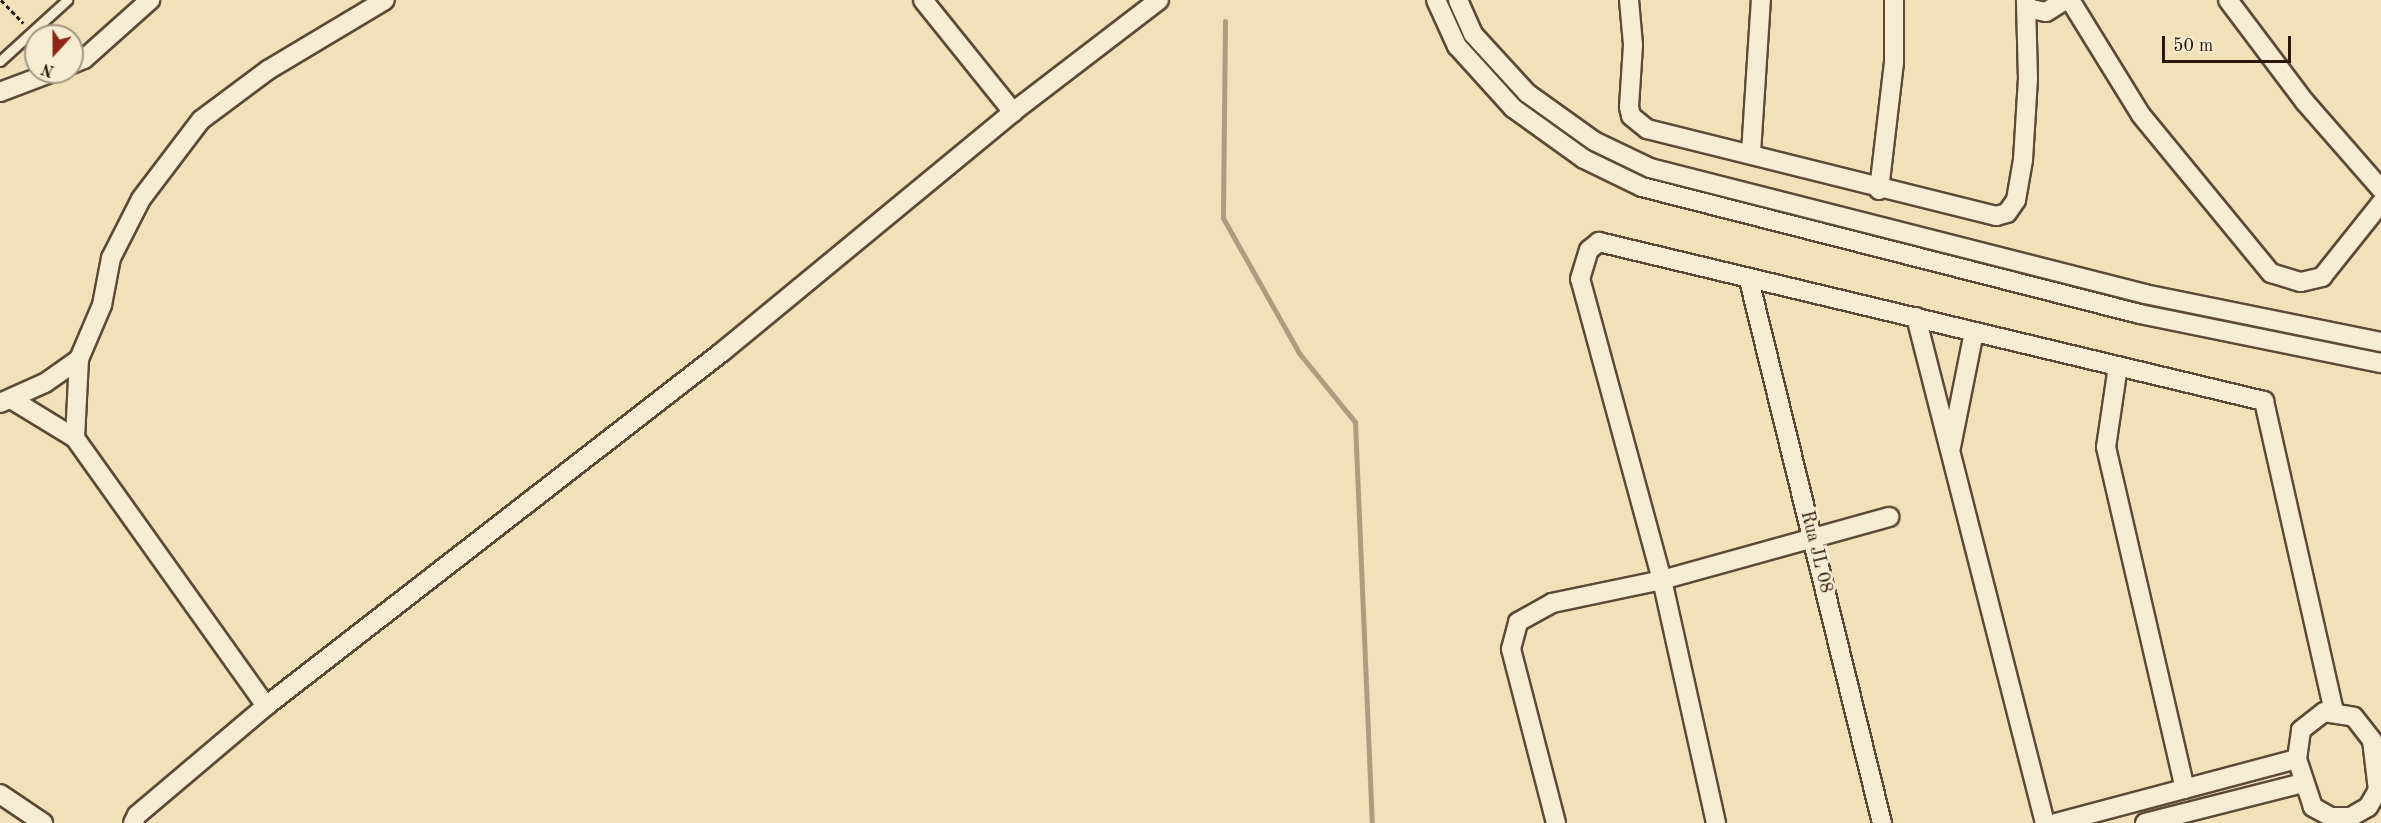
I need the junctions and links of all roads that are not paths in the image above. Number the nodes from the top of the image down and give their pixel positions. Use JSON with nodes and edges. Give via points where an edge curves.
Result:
{"nodes":[{"id":1,"x":67,"y":0,"type":"edge"},
{"id":2,"x":150,"y":0,"type":"edge"},
{"id":3,"x":385,"y":0,"type":"edge"},
{"id":4,"x":922,"y":0,"type":"edge"},
{"id":5,"x":1160,"y":0,"type":"edge"},
{"id":6,"x":1436,"y":0,"type":"edge"},
{"id":7,"x":1458,"y":0,"type":"edge"},
{"id":8,"x":1629,"y":0,"type":"edge"},
{"id":9,"x":1761,"y":0,"type":"edge"},
{"id":10,"x":1894,"y":0,"type":"edge"},
{"id":11,"x":2065,"y":0,"type":"edge"},
{"id":12,"x":2070,"y":0,"type":"edge"},
{"id":13,"x":2228,"y":0,"type":"edge"},
{"id":14,"x":2027,"y":4,"type":"edge"},
{"id":15,"x":38,"y":24,"type":"edge"},
{"id":16,"x":24,"y":37,"type":"edge"},
{"id":17,"x":84,"y":53,"type":"edge"},
{"id":18,"x":0,"y":61,"type":"edge"},
{"id":19,"x":24,"y":83,"type":"edge"},
{"id":20,"x":0,"y":92,"type":"edge"},
{"id":21,"x":1013,"y":112,"type":"junction"},
{"id":22,"x":1752,"y":153,"type":"junction"},
{"id":23,"x":2381,"y":189,"type":"edge"},
{"id":24,"x":1879,"y":190,"type":"junction"},
{"id":25,"x":2381,"y":203,"type":"edge"},
{"id":26,"x":1749,"y":280,"type":"junction"},
{"id":27,"x":1916,"y":318,"type":"junction"},
{"id":28,"x":1974,"y":332,"type":"junction"},
{"id":29,"x":2381,"y":342,"type":"edge"},
{"id":30,"x":79,"y":359,"type":"junction"},
{"id":31,"x":2381,"y":363,"type":"edge"},
{"id":32,"x":2118,"y":366,"type":"junction"},
{"id":33,"x":5,"y":401,"type":"edge"},
{"id":34,"x":75,"y":438,"type":"junction"},
{"id":35,"x":1950,"y":452,"type":"junction"},
{"id":36,"x":1889,"y":517,"type":"dead end"},
{"id":37,"x":1812,"y":537,"type":"junction"},
{"id":38,"x":1662,"y":580,"type":"junction"},
{"id":39,"x":266,"y":706,"type":"junction"},
{"id":40,"x":2334,"y":711,"type":"junction"},
{"id":41,"x":2374,"y":729,"type":"edge"},
{"id":42,"x":2297,"y":759,"type":"junction"},
{"id":43,"x":2379,"y":770,"type":"edge"},
{"id":44,"x":2303,"y":783,"type":"junction"},
{"id":45,"x":2185,"y":789,"type":"junction"},
{"id":46,"x":0,"y":794,"type":"edge"},
{"id":47,"x":2194,"y":817,"type":"edge"},
{"id":48,"x":2367,"y":818,"type":"edge"},
{"id":49,"x":43,"y":823,"type":"edge"},
{"id":50,"x":133,"y":823,"type":"edge"},
{"id":51,"x":1556,"y":823,"type":"edge"},
{"id":52,"x":1716,"y":823,"type":"edge"},
{"id":53,"x":1882,"y":823,"type":"edge"},
{"id":54,"x":2045,"y":823,"type":"edge"},
{"id":55,"x":2056,"y":823,"type":"edge"},
{"id":56,"x":2145,"y":823,"type":"edge"}],
"edges":[{"from":1,"to":15,"type":"lane"},
{"from":2,"to":17,"type":"street"},
{"from":3,"to":30,"type":"street","via":[[268,70],[201,120],[141,199],[111,258],[102,305]]},
{"from":4,"to":21,"type":"street"},
{"from":5,"to":21,"type":"street"},
{"from":6,"to":31,"type":"street","via":[[1457,46],[1513,108],[1575,154],[1642,187],[2140,314]]},
{"from":7,"to":29,"type":"street","via":[[1473,34],[1527,93],[1586,136],[1650,168],[2145,294]]},
{"from":8,"to":22,"type":"street","via":[[1633,45],[1631,116],[1647,129]]},
{"from":9,"to":22,"type":"street"},
{"from":10,"to":24,"type":"street","via":[[1894,63]]},
{"from":11,"to":14,"type":"street","via":[[2046,12]]},
{"from":12,"to":25,"type":"street","via":[[2141,115],[2271,273],[2301,282],[2322,277]]},
{"from":13,"to":23,"type":"street","via":[[2305,102]]},
{"from":14,"to":24,"type":"street","via":[[2027,120],[2013,207],[2002,215],[1990,216]]},
{"from":16,"to":18,"type":"lane"},
{"from":19,"to":20,"type":"street"},
{"from":21,"to":39,"type":"street","via":[[722,352]]},
{"from":22,"to":24,"type":"street"},
{"from":26,"to":27,"type":"street"},
{"from":26,"to":37,"type":"street","name":"Rua JL 08"},
{"from":26,"to":38,"type":"street","via":[[1599,242],[1583,262],[1580,279]]},
{"from":27,"to":28,"type":"street"},
{"from":27,"to":35,"type":"street"},
{"from":28,"to":32,"type":"street"},
{"from":28,"to":35,"type":"street"},
{"from":30,"to":33,"type":"street"},
{"from":30,"to":34,"type":"street"},
{"from":32,"to":40,"type":"street","via":[[2264,401]]},
{"from":32,"to":45,"type":"street","via":[[2106,447]]},
{"from":33,"to":34,"type":"street"},
{"from":34,"to":39,"type":"street"},
{"from":35,"to":54,"type":"street"},
{"from":36,"to":37,"type":"street"},
{"from":37,"to":38,"type":"street"},
{"from":37,"to":53,"type":"street","name":"Rua JL 08"},
{"from":38,"to":51,"type":"street","via":[[1552,603],[1518,622],[1511,634],[1510,649]]},
{"from":38,"to":52,"type":"street"},
{"from":39,"to":50,"type":"street","via":[[137,815]]},
{"from":40,"to":41,"type":"street"},
{"from":40,"to":42,"type":"street","via":[[2315,716],[2301,730]]},
{"from":41,"to":43,"type":"street"},
{"from":42,"to":44,"type":"street"},
{"from":42,"to":45,"type":"street"},
{"from":43,"to":48,"type":"street","via":[[2378,790]]},
{"from":44,"to":47,"type":"street"},
{"from":44,"to":48,"type":"street","via":[[2307,799],[2321,813]]},
{"from":45,"to":55,"type":"street"},
{"from":46,"to":49,"type":"street"},
{"from":47,"to":56,"type":"street"}]}
